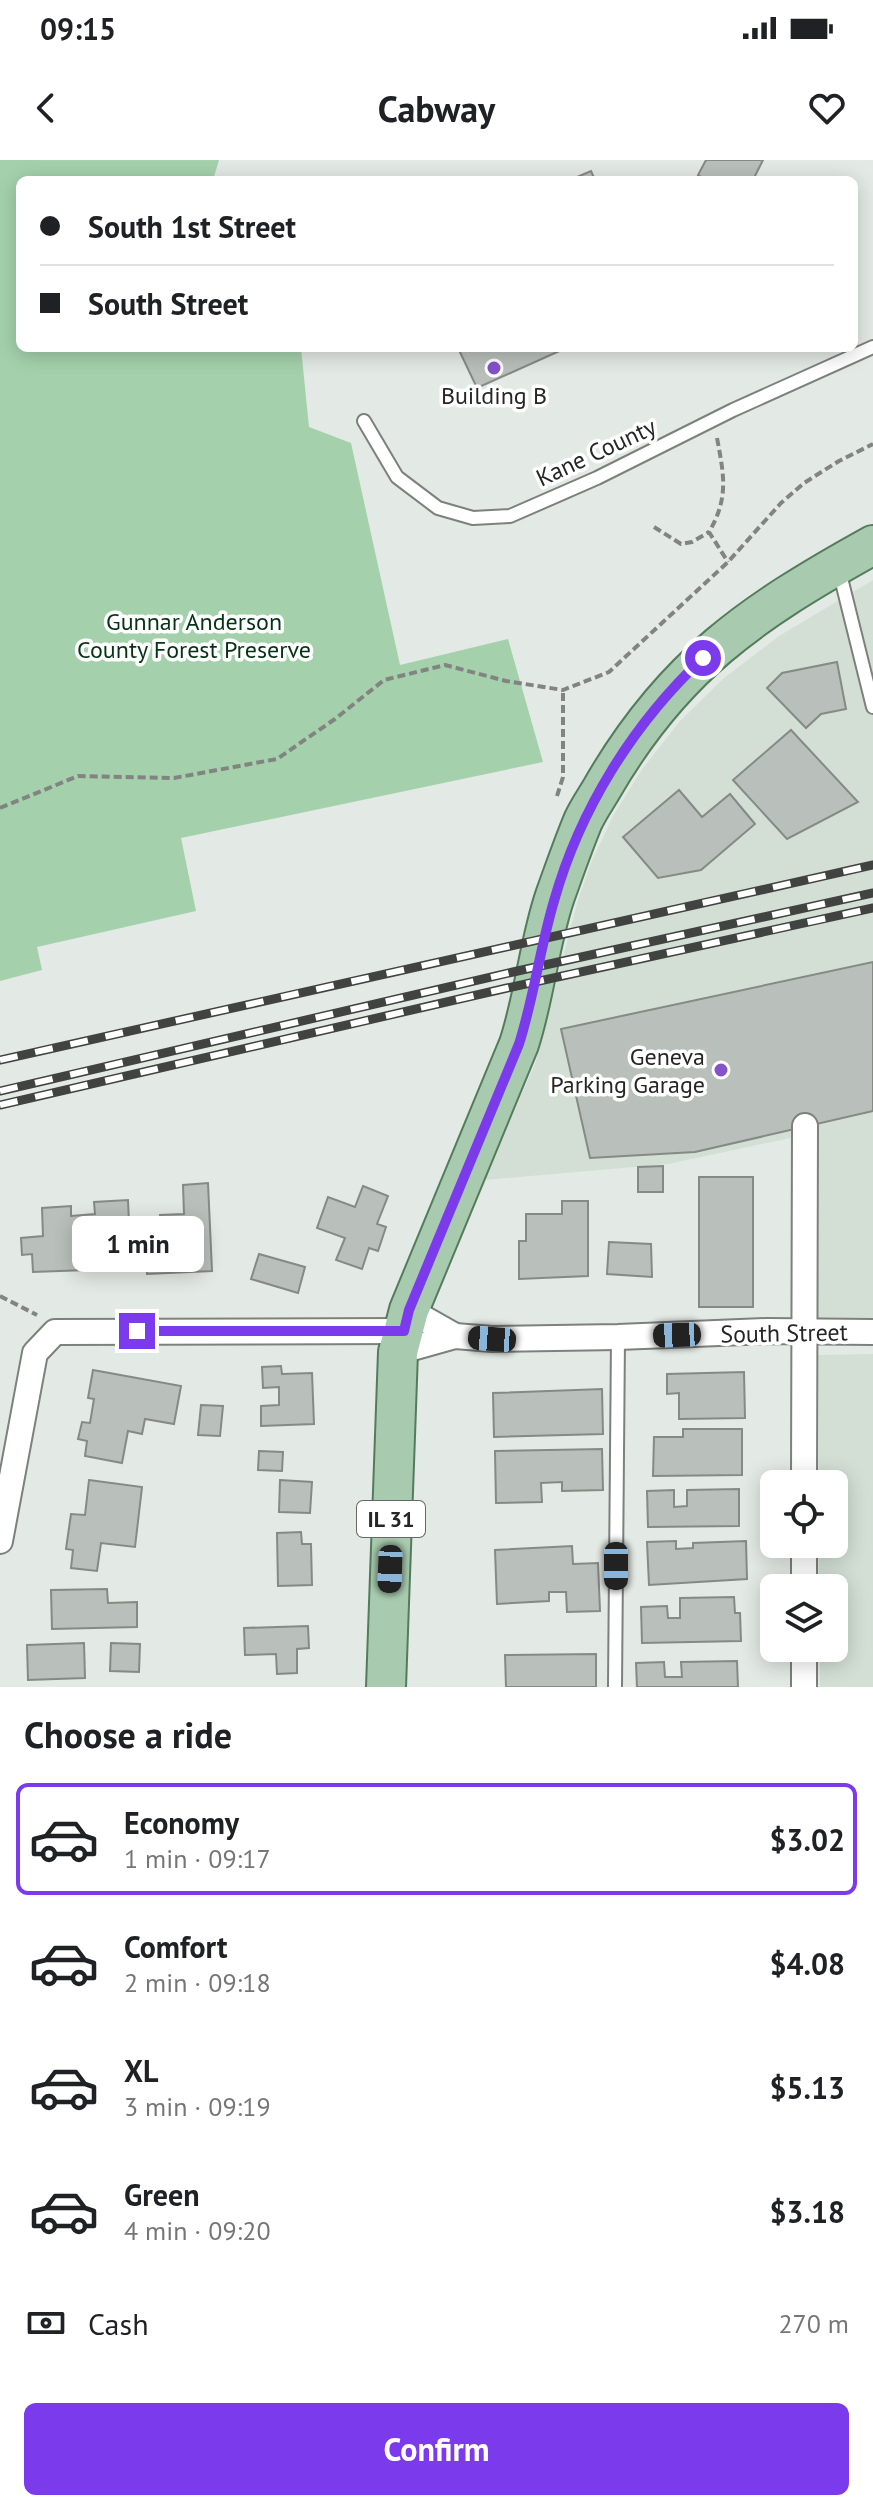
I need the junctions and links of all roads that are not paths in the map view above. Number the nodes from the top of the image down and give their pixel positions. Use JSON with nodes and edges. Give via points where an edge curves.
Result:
{"nodes":[{"id":1,"x":873,"y":347,"type":"edge"},
{"id":2,"x":364,"y":421,"type":"dead end"},
{"id":3,"x":873,"y":545,"type":"edge"},
{"id":4,"x":838,"y":564,"type":"junction"},
{"id":5,"x":873,"y":707,"type":"edge"},
{"id":6,"x":805,"y":1126,"type":"dead end"},
{"id":7,"x":404,"y":1331,"type":"junction"},
{"id":8,"x":804,"y":1332,"type":"junction"},
{"id":9,"x":873,"y":1332,"type":"edge"},
{"id":10,"x":455,"y":1336,"type":"junction"},
{"id":11,"x":618,"y":1337,"type":"junction"},
{"id":12,"x":804,"y":1470,"type":"edge"},
{"id":13,"x":0,"y":1541,"type":"edge"},
{"id":14,"x":804,"y":1662,"type":"edge"},
{"id":15,"x":386,"y":1687,"type":"edge"},
{"id":16,"x":615,"y":1687,"type":"edge"},
{"id":17,"x":804,"y":1687,"type":"edge"}],
"edges":[{"from":1,"to":2,"type":"lane","name":"Kane County","via":[[510,516],[473,518],[438,508],[397,477]]},
{"from":3,"to":4,"type":"main road","number":"IL 31"},
{"from":4,"to":5,"type":"lane"},
{"from":4,"to":7,"type":"main road","number":"IL 31","via":[[719,643],[669,693],[616,762],[584,819],[554,899],[519,1044]]},
{"from":6,"to":8,"type":"street"},
{"from":7,"to":10,"type":"street","name":"South Street"},
{"from":7,"to":10,"type":"street","name":"South Street"},
{"from":7,"to":13,"type":"street","name":"South Street","via":[[49,1326],[35,1353]]},
{"from":7,"to":15,"type":"main road","number":"IL 31"},
{"from":8,"to":9,"type":"street","name":"South Street"},
{"from":8,"to":11,"type":"street","name":"South Street"},
{"from":8,"to":12,"type":"street"},
{"from":10,"to":11,"type":"street","name":"South Street"},
{"from":11,"to":16,"type":"lane"},
{"from":14,"to":17,"type":"street"}]}
